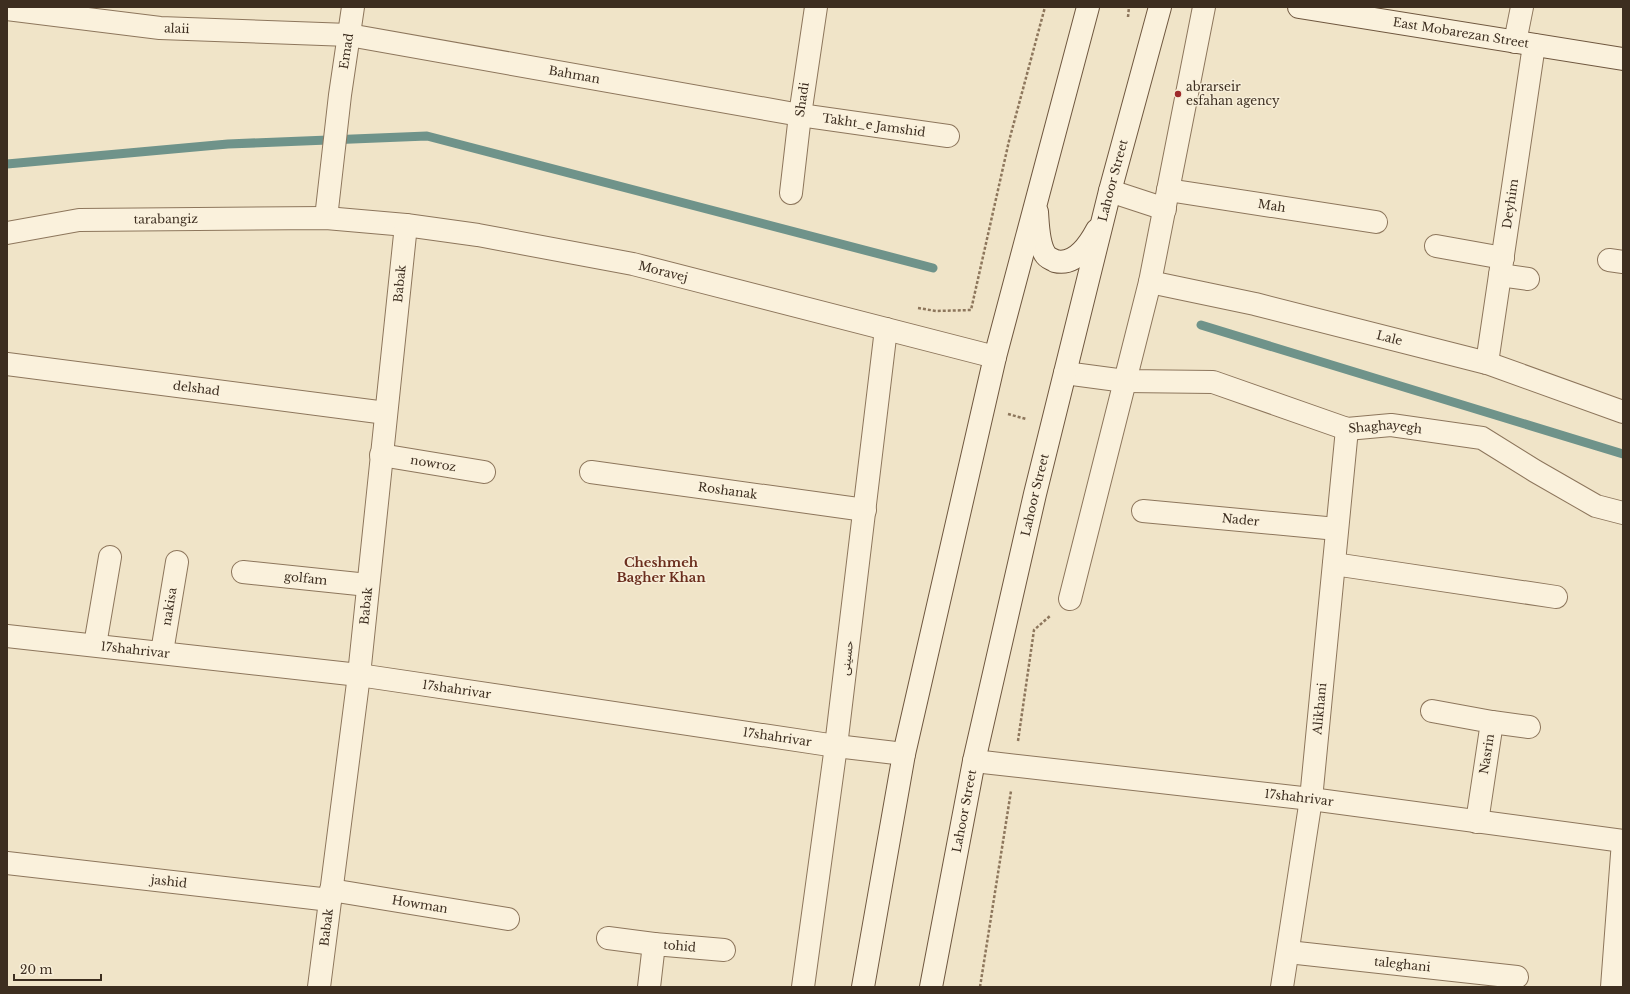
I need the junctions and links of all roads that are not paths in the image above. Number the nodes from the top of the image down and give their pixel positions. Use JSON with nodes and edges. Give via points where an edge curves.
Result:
{"nodes":[{"id":1,"x":353,"y":7,"type":"edge"},
{"id":2,"x":816,"y":7,"type":"edge"},
{"id":3,"x":1088,"y":7,"type":"edge"},
{"id":4,"x":1160,"y":7,"type":"edge"},
{"id":5,"x":1204,"y":7,"type":"edge"},
{"id":6,"x":1299,"y":7,"type":"edge"},
{"id":7,"x":1522,"y":7,"type":"edge"},
{"id":8,"x":7,"y":9,"type":"edge"},
{"id":9,"x":349,"y":35,"type":"junction"},
{"id":10,"x":1524,"y":43,"type":"junction"},
{"id":11,"x":1623,"y":59,"type":"edge"},
{"id":12,"x":800,"y":115,"type":"junction"},
{"id":13,"x":948,"y":136,"type":"dead end"},
{"id":14,"x":1110,"y":191,"type":"junction"},
{"id":15,"x":792,"y":193,"type":"dead end"},
{"id":16,"x":1036,"y":199,"type":"junction"},
{"id":17,"x":1166,"y":200,"type":"junction"},
{"id":18,"x":1105,"y":215,"type":"junction"},
{"id":19,"x":326,"y":218,"type":"junction"},
{"id":20,"x":1376,"y":222,"type":"dead end"},
{"id":21,"x":406,"y":225,"type":"junction"},
{"id":22,"x":7,"y":233,"type":"edge"},
{"id":23,"x":1436,"y":246,"type":"dead end"},
{"id":24,"x":1502,"y":267,"type":"junction"},
{"id":25,"x":1528,"y":278,"type":"dead end"},
{"id":26,"x":1150,"y":282,"type":"junction"},
{"id":27,"x":886,"y":329,"type":"junction"},
{"id":28,"x":995,"y":357,"type":"junction"},
{"id":29,"x":7,"y":364,"type":"edge"},
{"id":30,"x":1487,"y":364,"type":"junction"},
{"id":31,"x":1065,"y":373,"type":"junction"},
{"id":32,"x":1125,"y":381,"type":"junction"},
{"id":33,"x":1623,"y":412,"type":"edge"},
{"id":34,"x":386,"y":413,"type":"junction"},
{"id":35,"x":1347,"y":429,"type":"junction"},
{"id":36,"x":382,"y":455,"type":"junction"},
{"id":37,"x":484,"y":472,"type":"dead end"},
{"id":38,"x":591,"y":472,"type":"dead end"},
{"id":39,"x":864,"y":510,"type":"junction"},
{"id":40,"x":1143,"y":511,"type":"dead end"},
{"id":41,"x":1623,"y":512,"type":"edge"},
{"id":42,"x":1337,"y":529,"type":"junction"},
{"id":43,"x":110,"y":557,"type":"dead end"},
{"id":44,"x":177,"y":562,"type":"dead end"},
{"id":45,"x":1334,"y":564,"type":"junction"},
{"id":46,"x":243,"y":572,"type":"dead end"},
{"id":47,"x":368,"y":585,"type":"junction"},
{"id":48,"x":1556,"y":597,"type":"dead end"},
{"id":49,"x":1070,"y":599,"type":"dead end"},
{"id":50,"x":7,"y":636,"type":"edge"},
{"id":51,"x":95,"y":645,"type":"junction"},
{"id":52,"x":162,"y":652,"type":"junction"},
{"id":53,"x":359,"y":675,"type":"junction"},
{"id":54,"x":1432,"y":711,"type":"dead end"},
{"id":55,"x":1492,"y":722,"type":"junction"},
{"id":56,"x":1529,"y":727,"type":"dead end"},
{"id":57,"x":836,"y":746,"type":"junction"},
{"id":58,"x":904,"y":754,"type":"junction"},
{"id":59,"x":974,"y":761,"type":"junction"},
{"id":60,"x":1311,"y":799,"type":"junction"},
{"id":61,"x":1477,"y":822,"type":"junction"},
{"id":62,"x":1623,"y":841,"type":"edge"},
{"id":63,"x":7,"y":863,"type":"edge"},
{"id":64,"x":331,"y":895,"type":"junction"},
{"id":65,"x":508,"y":919,"type":"dead end"},
{"id":66,"x":608,"y":938,"type":"dead end"},
{"id":67,"x":654,"y":944,"type":"junction"},
{"id":68,"x":724,"y":950,"type":"dead end"},
{"id":69,"x":1288,"y":952,"type":"junction"},
{"id":70,"x":1516,"y":977,"type":"dead end"},
{"id":71,"x":319,"y":987,"type":"edge"},
{"id":72,"x":649,"y":987,"type":"edge"},
{"id":73,"x":803,"y":987,"type":"edge"},
{"id":74,"x":863,"y":987,"type":"edge"},
{"id":75,"x":931,"y":987,"type":"edge"},
{"id":76,"x":1282,"y":987,"type":"edge"},
{"id":77,"x":1612,"y":987,"type":"edge"}],
"edges":[{"from":1,"to":9,"type":"street","name":"Emad"},
{"from":2,"to":12,"type":"street","name":"Shadi"},
{"from":3,"to":16,"type":"street"},
{"from":4,"to":14,"type":"street","name":"Lahoor Street"},
{"from":5,"to":17,"type":"street"},
{"from":6,"to":10,"type":"street","name":"East Mobarezan Street"},
{"from":7,"to":10,"type":"street","name":"Deyhim"},
{"from":8,"to":9,"type":"street","name":"alaii","via":[[160,28]]},
{"from":9,"to":12,"type":"street","name":"Bahman"},
{"from":9,"to":19,"type":"street","name":"Emad"},
{"from":10,"to":11,"type":"street","name":"East Mobarezan Street"},
{"from":10,"to":24,"type":"street","name":"Deyhim"},
{"from":12,"to":13,"type":"street","name":"Takht_e Jamshid"},
{"from":12,"to":15,"type":"street","name":"Shadi"},
{"from":14,"to":17,"type":"street","name":"Mah"},
{"from":14,"to":18,"type":"street","name":"Lahoor Street"},
{"from":16,"to":18,"type":"street","via":[[1042,247],[1046,256],[1058,261],[1065,261],[1081,253]]},
{"from":16,"to":28,"type":"street"},
{"from":17,"to":20,"type":"street","name":"Mah"},
{"from":17,"to":26,"type":"street"},
{"from":18,"to":31,"type":"street","name":"Lahoor Street"},
{"from":19,"to":21,"type":"street","name":"Moravej"},
{"from":19,"to":22,"type":"street","name":"tarabangiz","via":[[79,220]]},
{"from":21,"to":27,"type":"street","name":"Moravej","via":[[478,235],[633,264]]},
{"from":21,"to":34,"type":"street","name":"Babak"},
{"from":23,"to":24,"type":"street"},
{"from":24,"to":25,"type":"street"},
{"from":24,"to":30,"type":"street","name":"Deyhim"},
{"from":26,"to":30,"type":"street","name":"Lale","via":[[1255,304]]},
{"from":26,"to":32,"type":"street"},
{"from":27,"to":28,"type":"street","name":"Moravej"},
{"from":27,"to":39,"type":"street","name":"حسینی"},
{"from":28,"to":58,"type":"street"},
{"from":29,"to":34,"type":"street","name":"delshad"},
{"from":30,"to":33,"type":"street","name":"Lale"},
{"from":31,"to":32,"type":"street","name":"Shaghayegh"},
{"from":31,"to":59,"type":"street","name":"Lahoor Street"},
{"from":32,"to":35,"type":"street","name":"Shaghayegh","via":[[1213,382]]},
{"from":32,"to":49,"type":"street"},
{"from":34,"to":36,"type":"street","name":"Babak"},
{"from":35,"to":41,"type":"street","name":"Shaghayegh","via":[[1392,425],[1482,438],[1535,472],[1596,506]]},
{"from":35,"to":42,"type":"street","name":"Alikhani"},
{"from":36,"to":37,"type":"street","name":"nowroz"},
{"from":36,"to":47,"type":"street","name":"Babak"},
{"from":38,"to":39,"type":"street","name":"Roshanak"},
{"from":39,"to":57,"type":"street","name":"حسینی"},
{"from":40,"to":42,"type":"street","name":"Nader"},
{"from":42,"to":45,"type":"street","name":"Alikhani"},
{"from":43,"to":51,"type":"street"},
{"from":44,"to":52,"type":"street","name":"nakisa"},
{"from":45,"to":48,"type":"street"},
{"from":45,"to":60,"type":"street","name":"Alikhani"},
{"from":46,"to":47,"type":"street","name":"golfam"},
{"from":47,"to":53,"type":"street","name":"Babak"},
{"from":50,"to":51,"type":"street","name":"17shahrivar"},
{"from":51,"to":52,"type":"street","name":"17shahrivar"},
{"from":52,"to":53,"type":"street","name":"17shahrivar"},
{"from":53,"to":57,"type":"street","name":"17shahrivar"},
{"from":53,"to":64,"type":"street","name":"Babak"},
{"from":54,"to":55,"type":"street","name":"Nasrin"},
{"from":55,"to":56,"type":"street"},
{"from":55,"to":61,"type":"street","name":"Nasrin"},
{"from":57,"to":58,"type":"street","name":"17shahrivar"},
{"from":57,"to":73,"type":"street","name":"حسینی"},
{"from":58,"to":74,"type":"street"},
{"from":59,"to":60,"type":"street","name":"17shahrivar"},
{"from":59,"to":75,"type":"street","name":"Lahoor Street"},
{"from":60,"to":61,"type":"street","name":"17shahrivar"},
{"from":60,"to":69,"type":"street","name":"Alikhani"},
{"from":61,"to":62,"type":"street","name":"17shahrivar"},
{"from":62,"to":77,"type":"street"},
{"from":63,"to":64,"type":"street","name":"jashid"},
{"from":64,"to":65,"type":"street","name":"Howman"},
{"from":64,"to":71,"type":"street","name":"Babak"},
{"from":66,"to":67,"type":"street"},
{"from":67,"to":68,"type":"street","name":"tohid"},
{"from":67,"to":72,"type":"street","name":"tohid"},
{"from":69,"to":70,"type":"street","name":"taleghani"},
{"from":69,"to":76,"type":"street","name":"Alikhani"}]}
